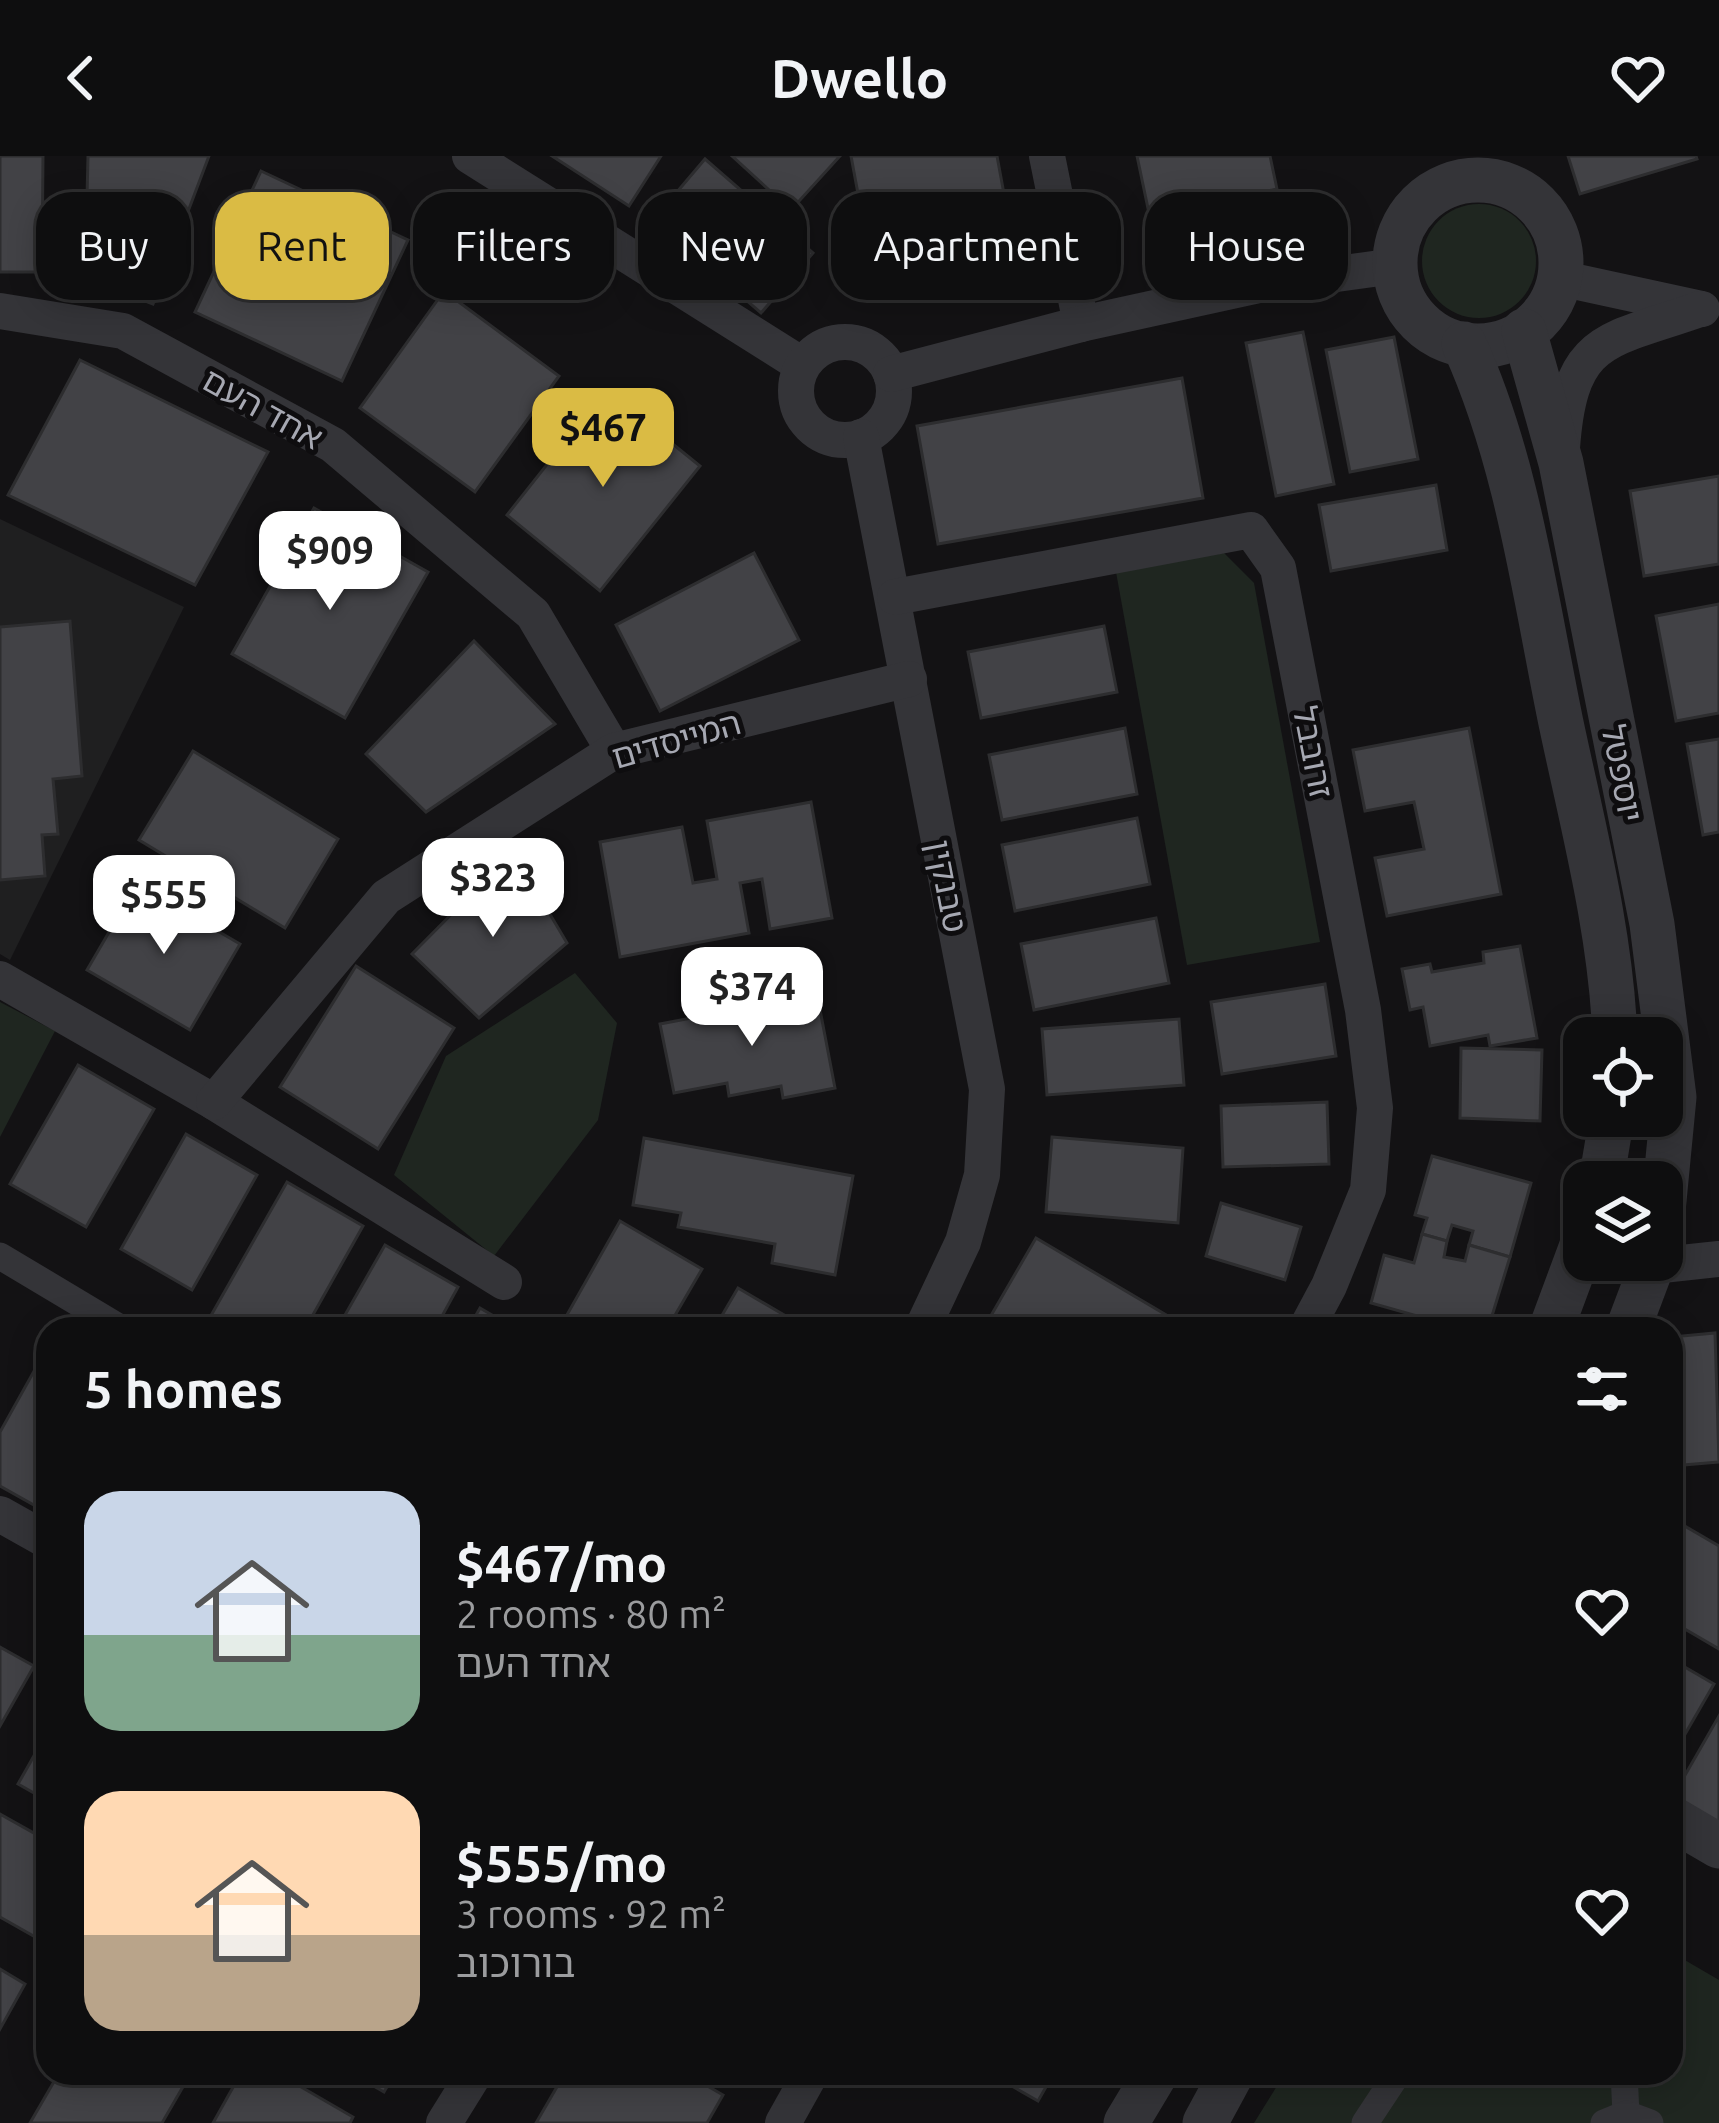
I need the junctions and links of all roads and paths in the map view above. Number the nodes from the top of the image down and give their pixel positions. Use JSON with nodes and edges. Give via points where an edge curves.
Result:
{"nodes":[{"id":1,"x":470,"y":156,"type":"edge"},
{"id":2,"x":1047,"y":156,"type":"edge"},
{"id":3,"x":1481,"y":169,"type":"edge"},
{"id":4,"x":1433,"y":174,"type":"edge"},
{"id":5,"x":1395,"y":266,"type":"junction"},
{"id":6,"x":1559,"y":278,"type":"junction"},
{"id":7,"x":0,"y":311,"type":"edge"},
{"id":8,"x":1709,"y":311,"type":"edge"},
{"id":9,"x":1081,"y":323,"type":"junction"},
{"id":10,"x":1524,"y":331,"type":"junction"},
{"id":11,"x":1464,"y":344,"type":"junction"},
{"id":12,"x":802,"y":365,"type":"junction"},
{"id":13,"x":891,"y":374,"type":"junction"},
{"id":14,"x":861,"y":437,"type":"junction"},
{"id":15,"x":1561,"y":463,"type":"junction"},
{"id":16,"x":895,"y":597,"type":"junction"},
{"id":17,"x":909,"y":680,"type":"junction"},
{"id":18,"x":614,"y":751,"type":"junction"},
{"id":19,"x":0,"y":979,"type":"edge"},
{"id":20,"x":1613,"y":1017,"type":"edge"},
{"id":21,"x":214,"y":1102,"type":"junction"},
{"id":22,"x":1668,"y":1161,"type":"edge"},
{"id":23,"x":0,"y":1256,"type":"edge"},
{"id":24,"x":1719,"y":1259,"type":"edge"},
{"id":25,"x":1683,"y":1261,"type":"edge"},
{"id":26,"x":1569,"y":1281,"type":"edge"},
{"id":27,"x":1646,"y":1281,"type":"edge"},
{"id":28,"x":504,"y":1282,"type":"dead end"},
{"id":29,"x":102,"y":1317,"type":"edge"},
{"id":30,"x":928,"y":1317,"type":"edge"},
{"id":31,"x":1312,"y":1317,"type":"edge"},
{"id":32,"x":1555,"y":1317,"type":"edge"},
{"id":33,"x":1633,"y":1317,"type":"edge"},
{"id":34,"x":0,"y":1514,"type":"edge"},
{"id":35,"x":36,"y":1534,"type":"edge"},
{"id":36,"x":1683,"y":1829,"type":"edge"},
{"id":37,"x":1719,"y":1846,"type":"edge"},
{"id":38,"x":468,"y":2085,"type":"edge"},
{"id":39,"x":804,"y":2085,"type":"edge"},
{"id":40,"x":1149,"y":2085,"type":"edge"},
{"id":41,"x":1225,"y":2085,"type":"edge"},
{"id":42,"x":1390,"y":2085,"type":"edge"},
{"id":43,"x":1625,"y":2085,"type":"edge"},
{"id":44,"x":1627,"y":2120,"type":"edge"},
{"id":45,"x":444,"y":2123,"type":"edge"},
{"id":46,"x":783,"y":2123,"type":"edge"},
{"id":47,"x":1126,"y":2123,"type":"edge"},
{"id":48,"x":1204,"y":2123,"type":"edge"},
{"id":49,"x":1365,"y":2123,"type":"edge"}],
"edges":[{"from":1,"to":12,"type":"street"},
{"from":2,"to":9,"type":"street"},
{"from":3,"to":4,"type":"street","via":[[1474,179]]},
{"from":3,"to":6,"type":"street","via":[[1521,191],[1552,224]]},
{"from":4,"to":5,"type":"street","via":[[1398,239]]},
{"from":5,"to":9,"type":"street"},
{"from":5,"to":11,"type":"street","via":[[1416,318]]},
{"from":6,"to":8,"type":"street"},
{"from":6,"to":10,"type":"street","via":[[1550,304]]},
{"from":7,"to":18,"type":"street","name":"אחד העם","via":[[123,331],[332,445],[533,614]]},
{"from":8,"to":15,"type":"street","via":[[1591,354],[1568,391]]},
{"from":9,"to":13,"type":"street"},
{"from":10,"to":11,"type":"street","via":[[1495,344]]},
{"from":10,"to":15,"type":"street","name":"יוספטל"},
{"from":11,"to":20,"type":"street","name":"יוספטל","via":[[1512,488],[1604,928]]},
{"from":12,"to":13,"type":"street","via":[[842,341],[872,350]]},
{"from":12,"to":14,"type":"street","via":[[795,394],[807,422],[832,438]]},
{"from":13,"to":14,"type":"street","via":[[892,404]]},
{"from":14,"to":16,"type":"street","name":"טבנקין"},
{"from":15,"to":22,"type":"street","name":"יוספטל","via":[[1666,1016],[1674,1097]]},
{"from":16,"to":17,"type":"street","name":"טבנקין"},
{"from":16,"to":31,"type":"street","name":"זרובבל","via":[[1252,530],[1278,568],[1375,1108],[1369,1190]]},
{"from":17,"to":18,"type":"street","name":"המייסדים"},
{"from":17,"to":30,"type":"street","name":"טבנקין","via":[[987,1089],[982,1175]]},
{"from":18,"to":21,"type":"street","name":"המייסדים","via":[[386,897]]},
{"from":19,"to":21,"type":"street"},
{"from":21,"to":28,"type":"street"},
{"from":23,"to":29,"type":"street"},
{"from":24,"to":25,"type":"street"},
{"from":26,"to":32,"type":"street"},
{"from":27,"to":33,"type":"street"},
{"from":34,"to":35,"type":"street"},
{"from":36,"to":37,"type":"street"},
{"from":38,"to":45,"type":"street"},
{"from":39,"to":46,"type":"street"},
{"from":40,"to":47,"type":"street"},
{"from":41,"to":48,"type":"street"},
{"from":42,"to":49,"type":"street"},
{"from":43,"to":44,"type":"street"}]}
